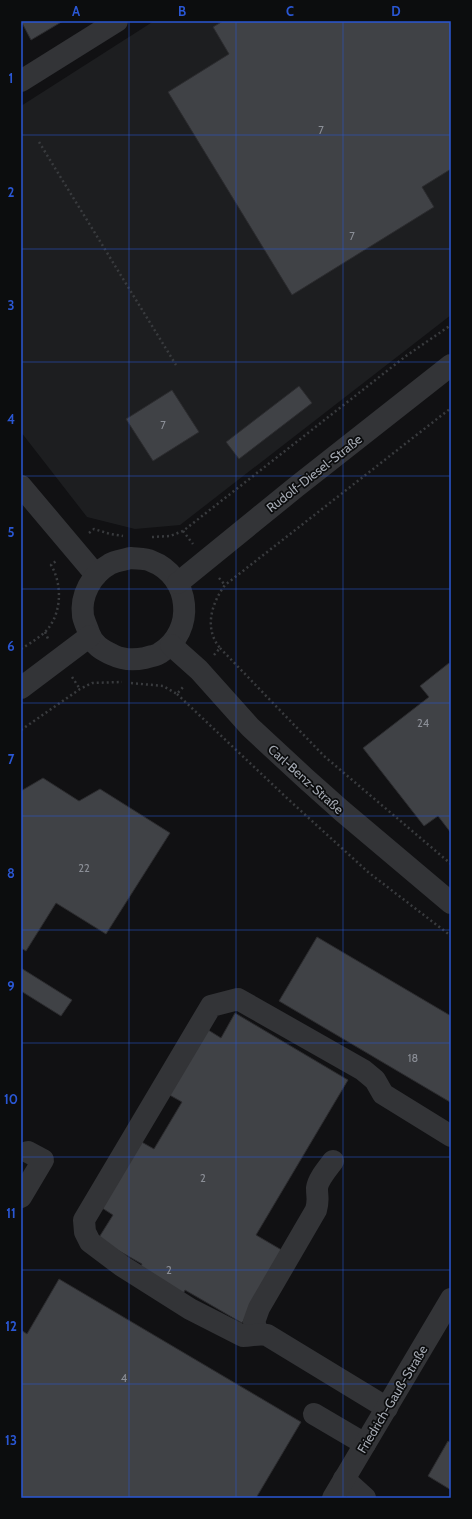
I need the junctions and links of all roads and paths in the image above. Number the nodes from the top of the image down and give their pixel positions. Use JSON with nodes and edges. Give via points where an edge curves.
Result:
{"nodes":[{"id":1,"x":117,"y":21,"type":"edge"},
{"id":2,"x":21,"y":81,"type":"edge"},
{"id":3,"x":39,"y":142,"type":"dead end"},
{"id":4,"x":451,"y":325,"type":"edge"},
{"id":5,"x":176,"y":365,"type":"dead end"},
{"id":6,"x":451,"y":365,"type":"edge"},
{"id":7,"x":451,"y":408,"type":"edge"},
{"id":8,"x":21,"y":486,"type":"edge"},
{"id":9,"x":128,"y":536,"type":"dead end"},
{"id":10,"x":148,"y":538,"type":"dead end"},
{"id":11,"x":72,"y":547,"type":"junction"},
{"id":12,"x":96,"y":575,"type":"junction"},
{"id":13,"x":178,"y":583,"type":"junction"},
{"id":14,"x":224,"y":585,"type":"dead end"},
{"id":15,"x":90,"y":636,"type":"junction"},
{"id":16,"x":171,"y":645,"type":"junction"},
{"id":17,"x":220,"y":648,"type":"dead end"},
{"id":18,"x":21,"y":649,"type":"edge"},
{"id":19,"x":21,"y":688,"type":"edge"},
{"id":20,"x":177,"y":694,"type":"dead end"},
{"id":21,"x":451,"y":864,"type":"edge"},
{"id":22,"x":451,"y":903,"type":"edge"},
{"id":23,"x":451,"y":936,"type":"edge"},
{"id":24,"x":451,"y":1136,"type":"edge"},
{"id":25,"x":28,"y":1152,"type":"dead end"},
{"id":26,"x":333,"y":1161,"type":"dead end"},
{"id":27,"x":21,"y":1197,"type":"edge"},
{"id":28,"x":451,"y":1299,"type":"edge"},
{"id":29,"x":258,"y":1333,"type":"junction"},
{"id":30,"x":387,"y":1408,"type":"junction"},
{"id":31,"x":314,"y":1414,"type":"dead end"},
{"id":32,"x":365,"y":1444,"type":"junction"},
{"id":33,"x":344,"y":1479,"type":"junction"},
{"id":34,"x":333,"y":1498,"type":"edge"},
{"id":35,"x":365,"y":1498,"type":"edge"}],
"edges":[{"from":1,"to":2,"type":"street"},
{"from":3,"to":5,"type":"path"},
{"from":4,"to":10,"type":"path","via":[[406,356],[183,531],[170,536]]},
{"from":6,"to":13,"type":"street","name":"Rudolf-Diesel-Straße"},
{"from":7,"to":14,"type":"path"},
{"from":8,"to":11,"type":"street"},
{"from":9,"to":11,"type":"path","via":[[94,529]]},
{"from":11,"to":12,"type":"street"},
{"from":11,"to":18,"type":"path","via":[[51,565],[57,575],[59,586],[55,616],[44,632]]},
{"from":12,"to":13,"type":"street","via":[[110,564],[130,558],[150,560],[164,567]]},
{"from":12,"to":15,"type":"street","via":[[87,588],[84,600],[83,616]]},
{"from":13,"to":16,"type":"street","via":[[185,600],[185,614],[181,630]]},
{"from":15,"to":16,"type":"street","via":[[99,649],[116,657],[136,660],[158,654]]},
{"from":15,"to":19,"type":"street"},
{"from":16,"to":22,"type":"street","name":"Carl-Benz-Straße","via":[[199,670],[250,727],[305,778]]},
{"from":17,"to":21,"type":"path","via":[[324,756]]},
{"from":20,"to":23,"type":"path","via":[[368,872]]},
{"from":24,"to":29,"type":"street","via":[[375,1099],[375,1080],[363,1070],[238,999],[211,1006],[84,1220],[90,1242],[122,1266],[190,1309],[228,1329],[243,1336]]},
{"from":25,"to":27,"type":"street","via":[[43,1160]]},
{"from":26,"to":29,"type":"street","via":[[317,1187],[319,1200],[316,1210],[259,1308],[254,1322]]},
{"from":28,"to":30,"type":"street","name":"Friedrich-Gauß-Straße"},
{"from":29,"to":30,"type":"street","via":[[267,1335]]},
{"from":30,"to":32,"type":"street","name":"Friedrich-Gauß-Straße"},
{"from":31,"to":32,"type":"street"},
{"from":32,"to":33,"type":"street","name":"Friedrich-Gauß-Straße"},
{"from":33,"to":34,"type":"street","name":"Friedrich-Gauß-Straße"},
{"from":33,"to":35,"type":"street"}]}
